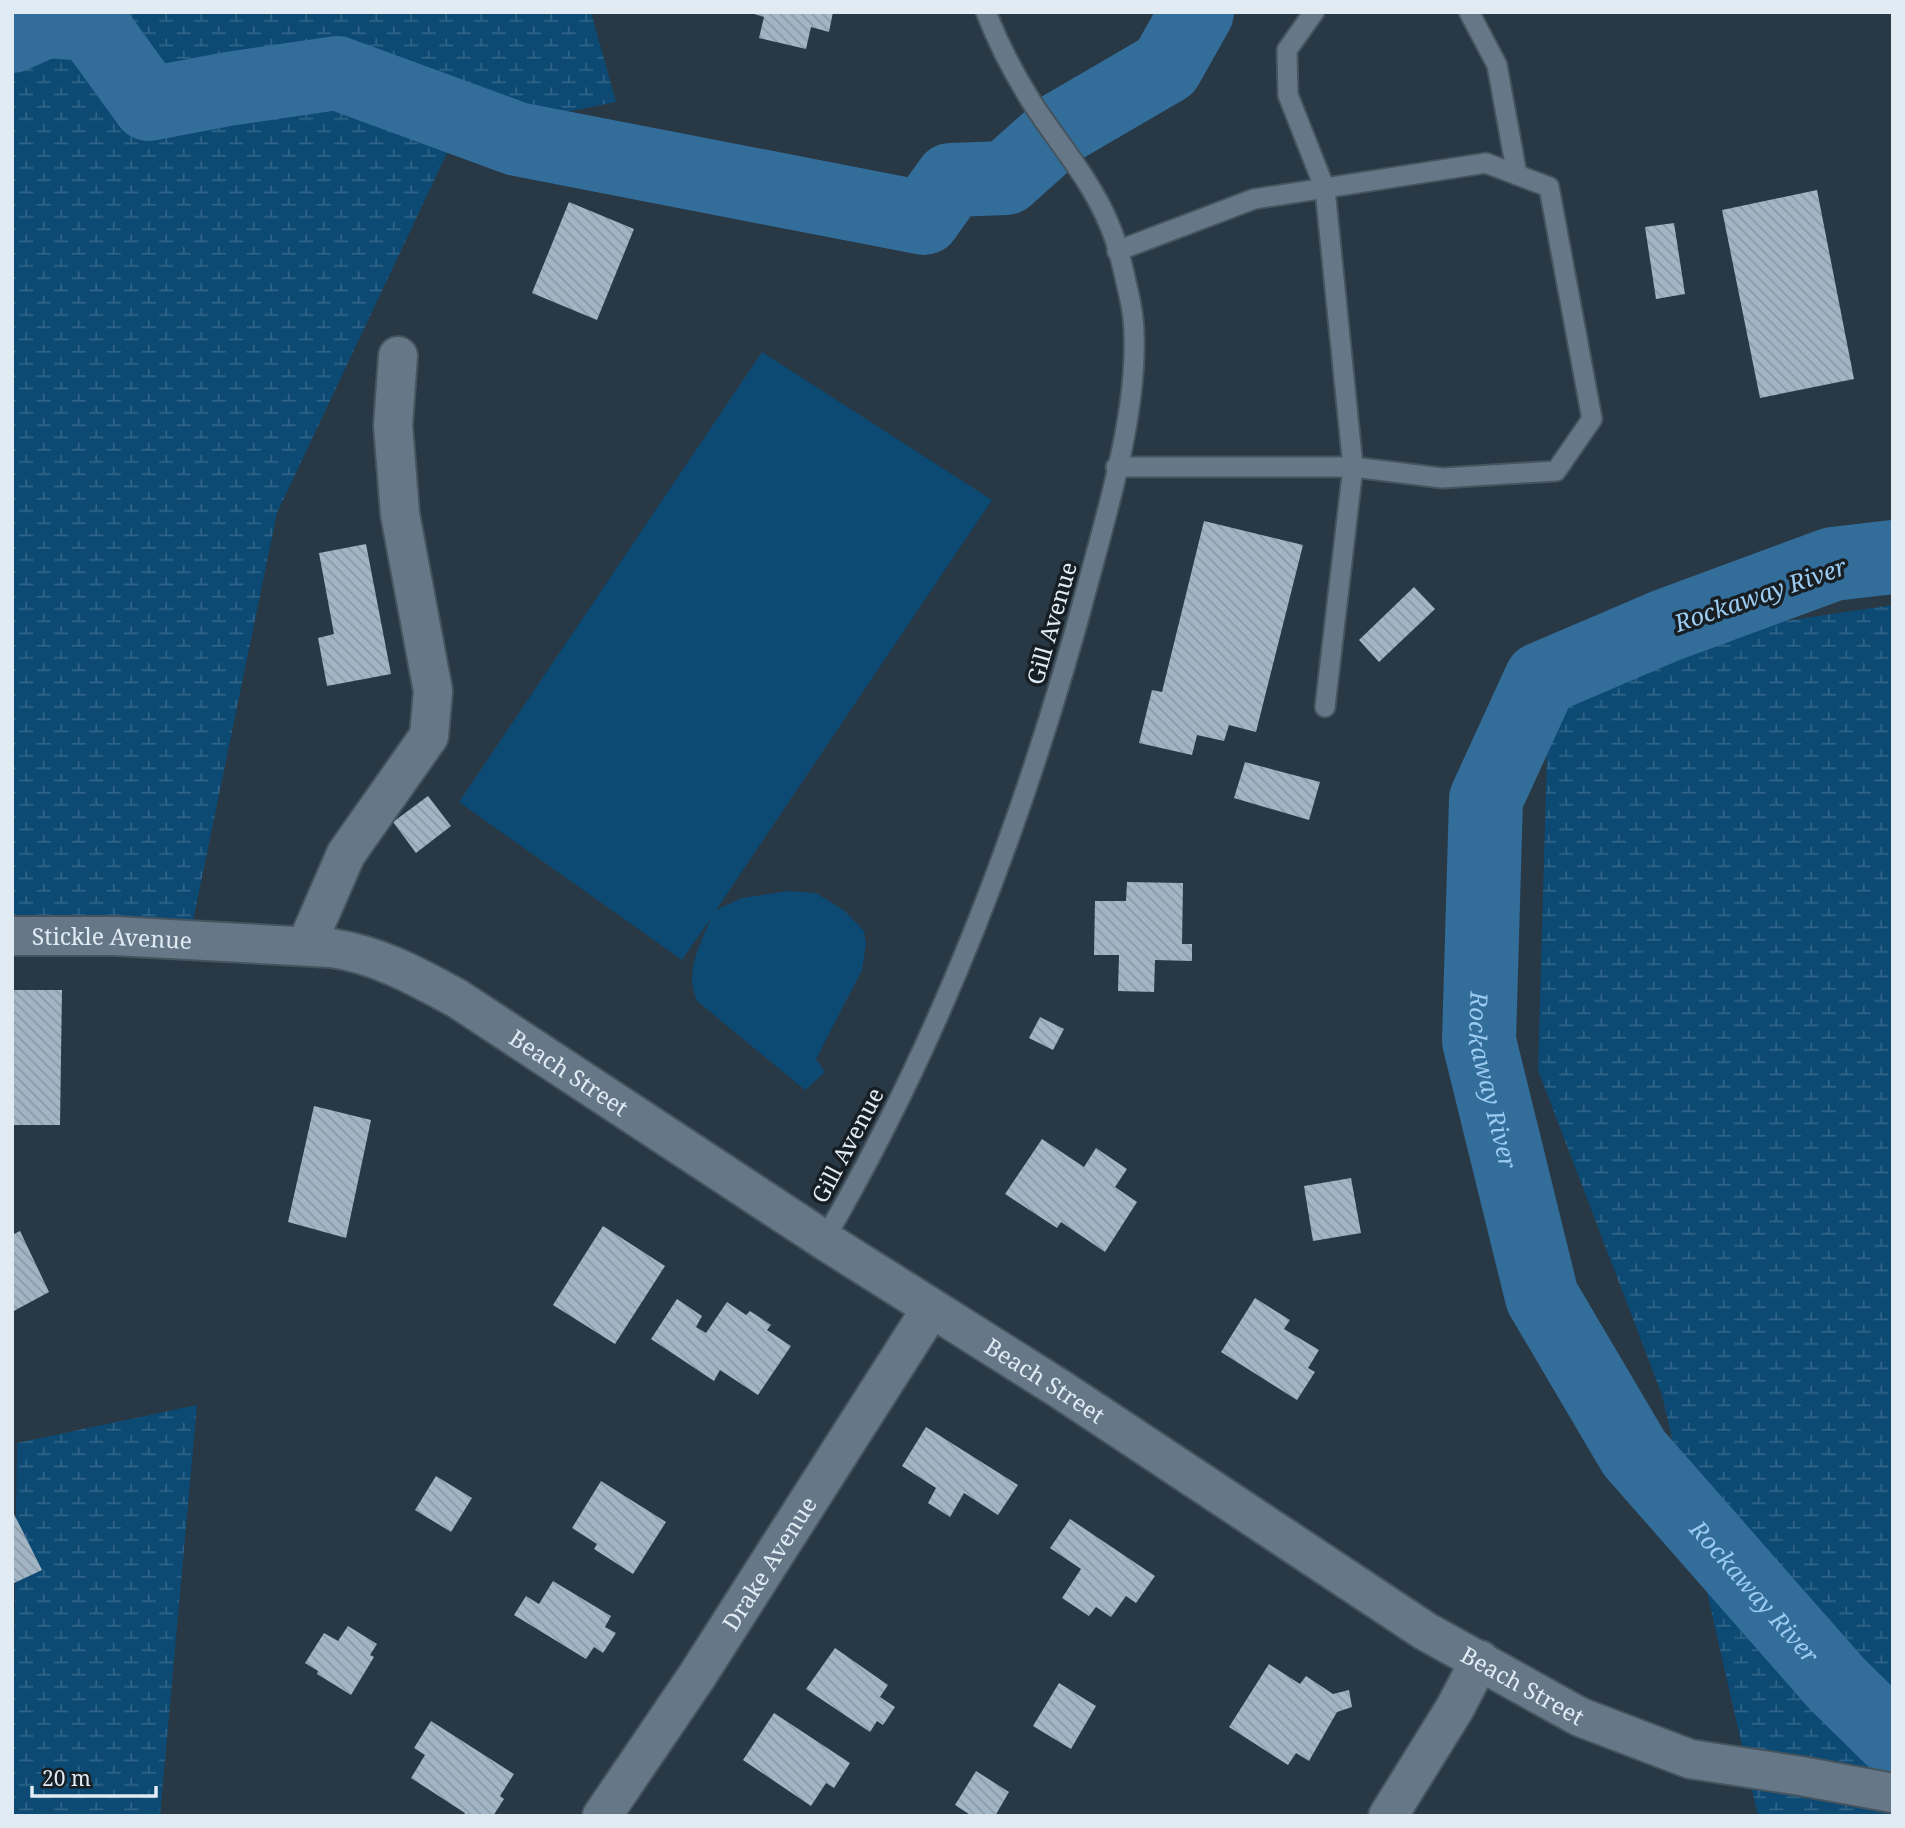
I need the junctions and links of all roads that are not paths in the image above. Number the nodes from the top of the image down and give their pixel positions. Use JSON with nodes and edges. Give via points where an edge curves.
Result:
{"nodes":[{"id":1,"x":986,"y":12,"type":"edge"},
{"id":2,"x":1314,"y":12,"type":"edge"},
{"id":3,"x":1469,"y":12,"type":"edge"},
{"id":4,"x":1517,"y":175,"type":"junction"},
{"id":5,"x":1325,"y":188,"type":"junction"},
{"id":6,"x":1117,"y":251,"type":"junction"},
{"id":7,"x":398,"y":356,"type":"dead end"},
{"id":8,"x":1116,"y":467,"type":"junction"},
{"id":9,"x":1353,"y":467,"type":"junction"},
{"id":10,"x":1325,"y":707,"type":"dead end"},
{"id":11,"x":12,"y":936,"type":"edge"},
{"id":12,"x":212,"y":942,"type":"joint"},
{"id":13,"x":306,"y":946,"type":"junction"},
{"id":14,"x":824,"y":1240,"type":"junction"},
{"id":15,"x":931,"y":1309,"type":"junction"},
{"id":16,"x":1480,"y":1660,"type":"junction"},
{"id":17,"x":1893,"y":1793,"type":"edge"},
{"id":18,"x":602,"y":1816,"type":"edge"},
{"id":19,"x":1388,"y":1816,"type":"edge"}],
"edges":[{"from":1,"to":6,"type":"lane","name":"Gill Avenue","via":[[998,44],[1031,101],[1078,167],[1110,224]]},
{"from":2,"to":5,"type":"lane","via":[[1286,50],[1289,95]]},
{"from":3,"to":4,"type":"lane","via":[[1497,65]]},
{"from":4,"to":5,"type":"lane","via":[[1486,163]]},
{"from":4,"to":9,"type":"lane","via":[[1549,187],[1592,419],[1556,471],[1442,478]]},
{"from":5,"to":6,"type":"lane","via":[[1254,199]]},
{"from":5,"to":9,"type":"lane"},
{"from":6,"to":8,"type":"lane","name":"Gill Avenue","via":[[1135,333],[1131,390]]},
{"from":7,"to":13,"type":"street","via":[[393,425],[399,501],[433,691],[429,736],[346,854]]},
{"from":8,"to":9,"type":"lane"},
{"from":8,"to":14,"type":"lane","name":"Gill Avenue","via":[[1066,665],[994,884],[901,1097]]},
{"from":9,"to":10,"type":"lane"},
{"from":11,"to":12,"type":"street","name":"Stickle Avenue"},
{"from":12,"to":13,"type":"street","name":"Beach Street"},
{"from":13,"to":14,"type":"street","name":"Beach Street","via":[[351,951],[417,976],[458,999]]},
{"from":14,"to":15,"type":"street","name":"Beach Street"},
{"from":15,"to":16,"type":"street","name":"Beach Street","via":[[1425,1631]]},
{"from":15,"to":18,"type":"street","name":"Drake Avenue"},
{"from":16,"to":17,"type":"street","name":"Beach Street","via":[[1580,1717],[1689,1759]]},
{"from":16,"to":19,"type":"street"}]}
